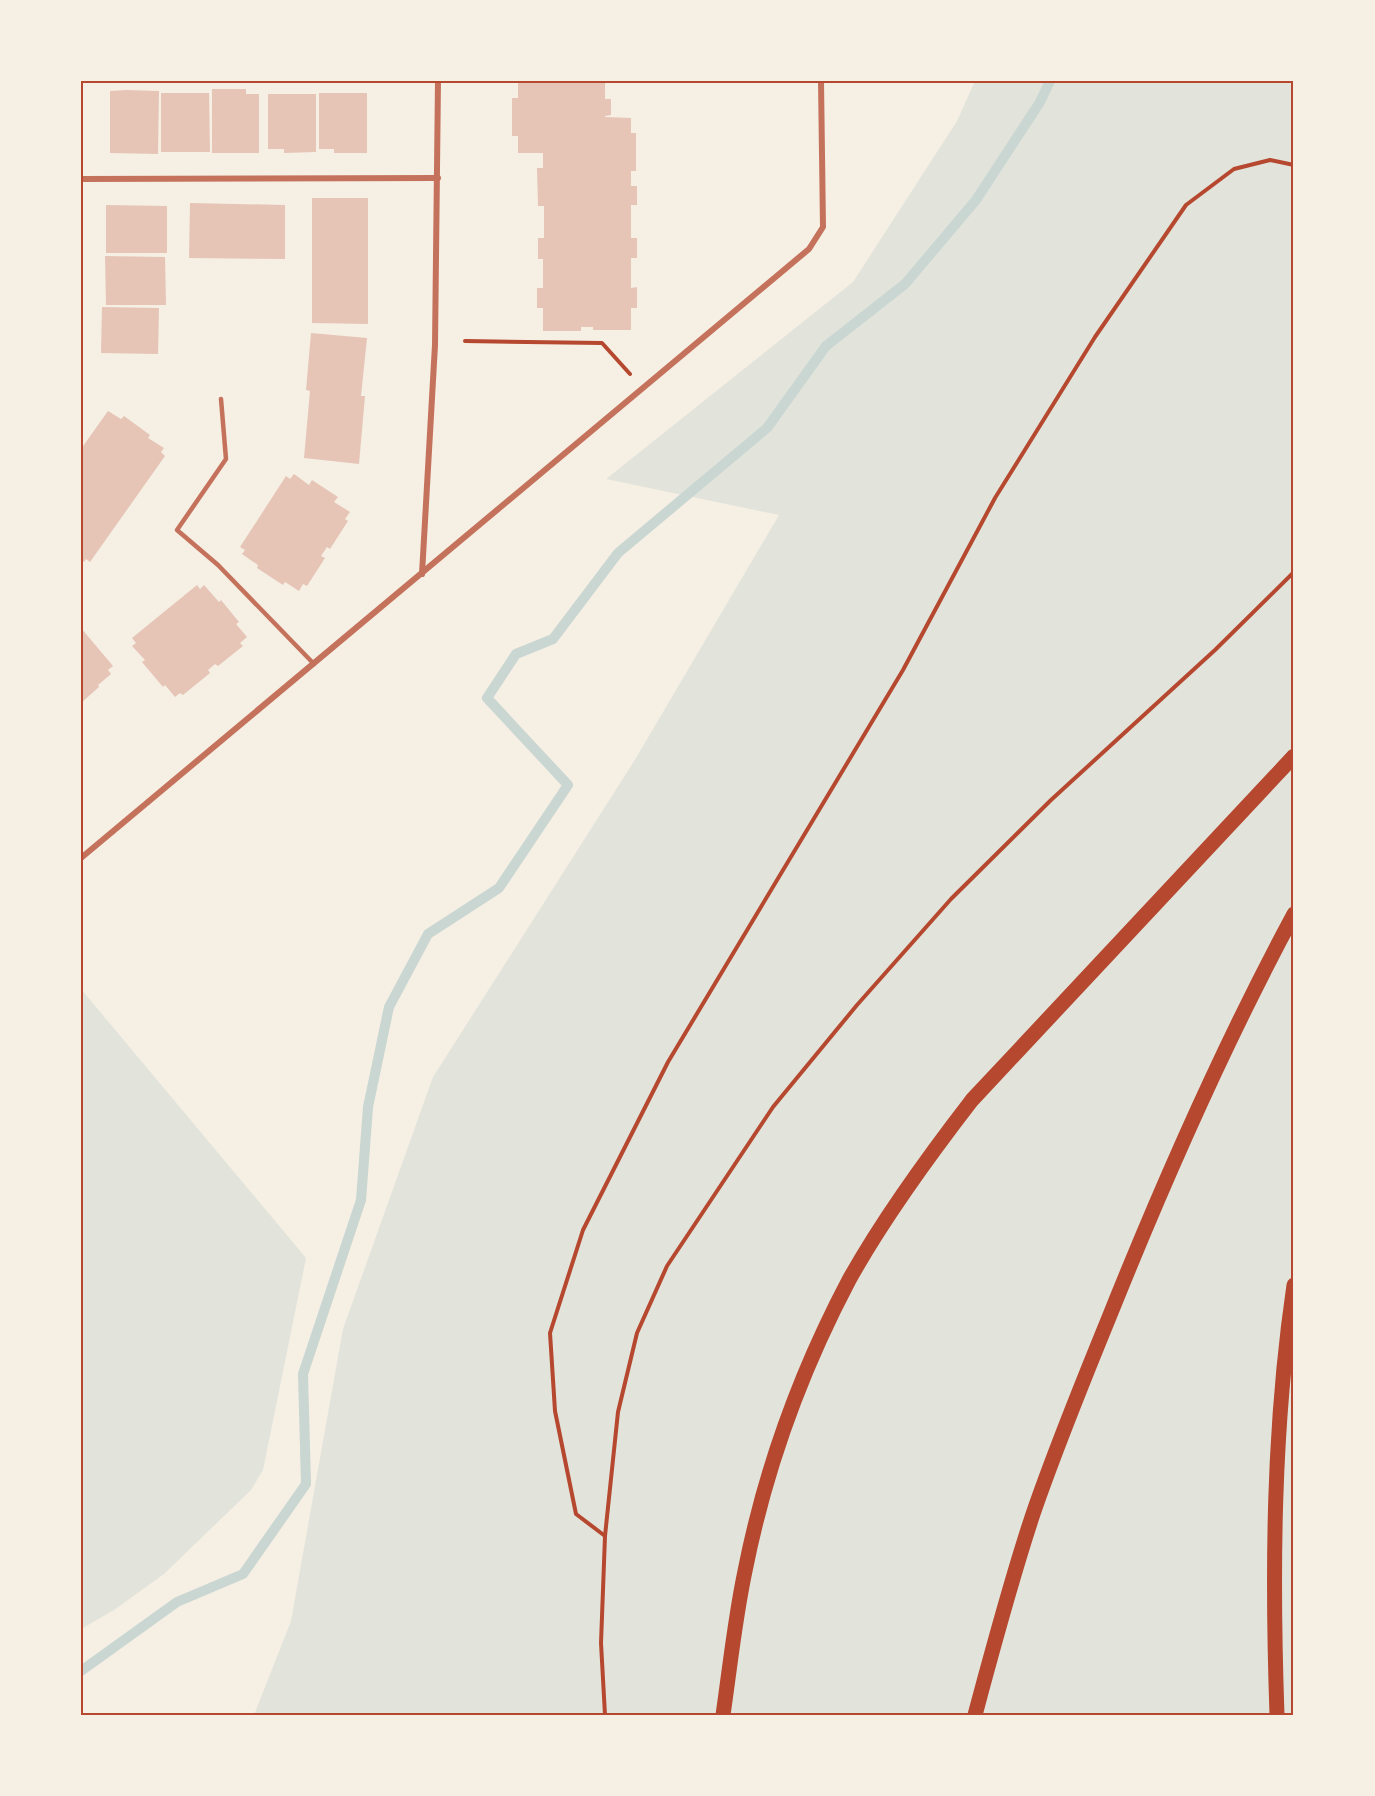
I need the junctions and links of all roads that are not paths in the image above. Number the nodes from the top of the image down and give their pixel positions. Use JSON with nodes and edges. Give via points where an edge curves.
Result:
{"nodes":[{"id":1,"x":438,"y":81,"type":"edge"},
{"id":2,"x":821,"y":81,"type":"edge"},
{"id":3,"x":438,"y":178,"type":"junction"},
{"id":4,"x":81,"y":179,"type":"edge"},
{"id":5,"x":221,"y":399,"type":"dead end"},
{"id":6,"x":422,"y":574,"type":"junction"},
{"id":7,"x":314,"y":664,"type":"junction"},
{"id":8,"x":1294,"y":756,"type":"edge"},
{"id":9,"x":82,"y":855,"type":"edge"},
{"id":10,"x":1294,"y":914,"type":"edge"},
{"id":11,"x":1294,"y":1285,"type":"edge"},
{"id":12,"x":723,"y":1715,"type":"edge"},
{"id":13,"x":975,"y":1715,"type":"edge"},
{"id":14,"x":1277,"y":1715,"type":"edge"}],
"edges":[{"from":1,"to":3,"type":"street"},
{"from":2,"to":6,"type":"street","via":[[823,227],[809,249]]},
{"from":3,"to":4,"type":"street"},
{"from":3,"to":6,"type":"street","via":[[435,345]]},
{"from":5,"to":7,"type":"lane","via":[[226,459],[177,530],[218,565]]},
{"from":6,"to":7,"type":"street"},
{"from":7,"to":9,"type":"street"},
{"from":8,"to":12,"type":"main road","via":[[972,1100],[871,1243],[810,1362],[766,1486],[745,1571]]},
{"from":10,"to":13,"type":"main road","via":[[1181,1144],[1089,1365],[1034,1512]]},
{"from":11,"to":14,"type":"main road","via":[[1275,1488]]}]}
